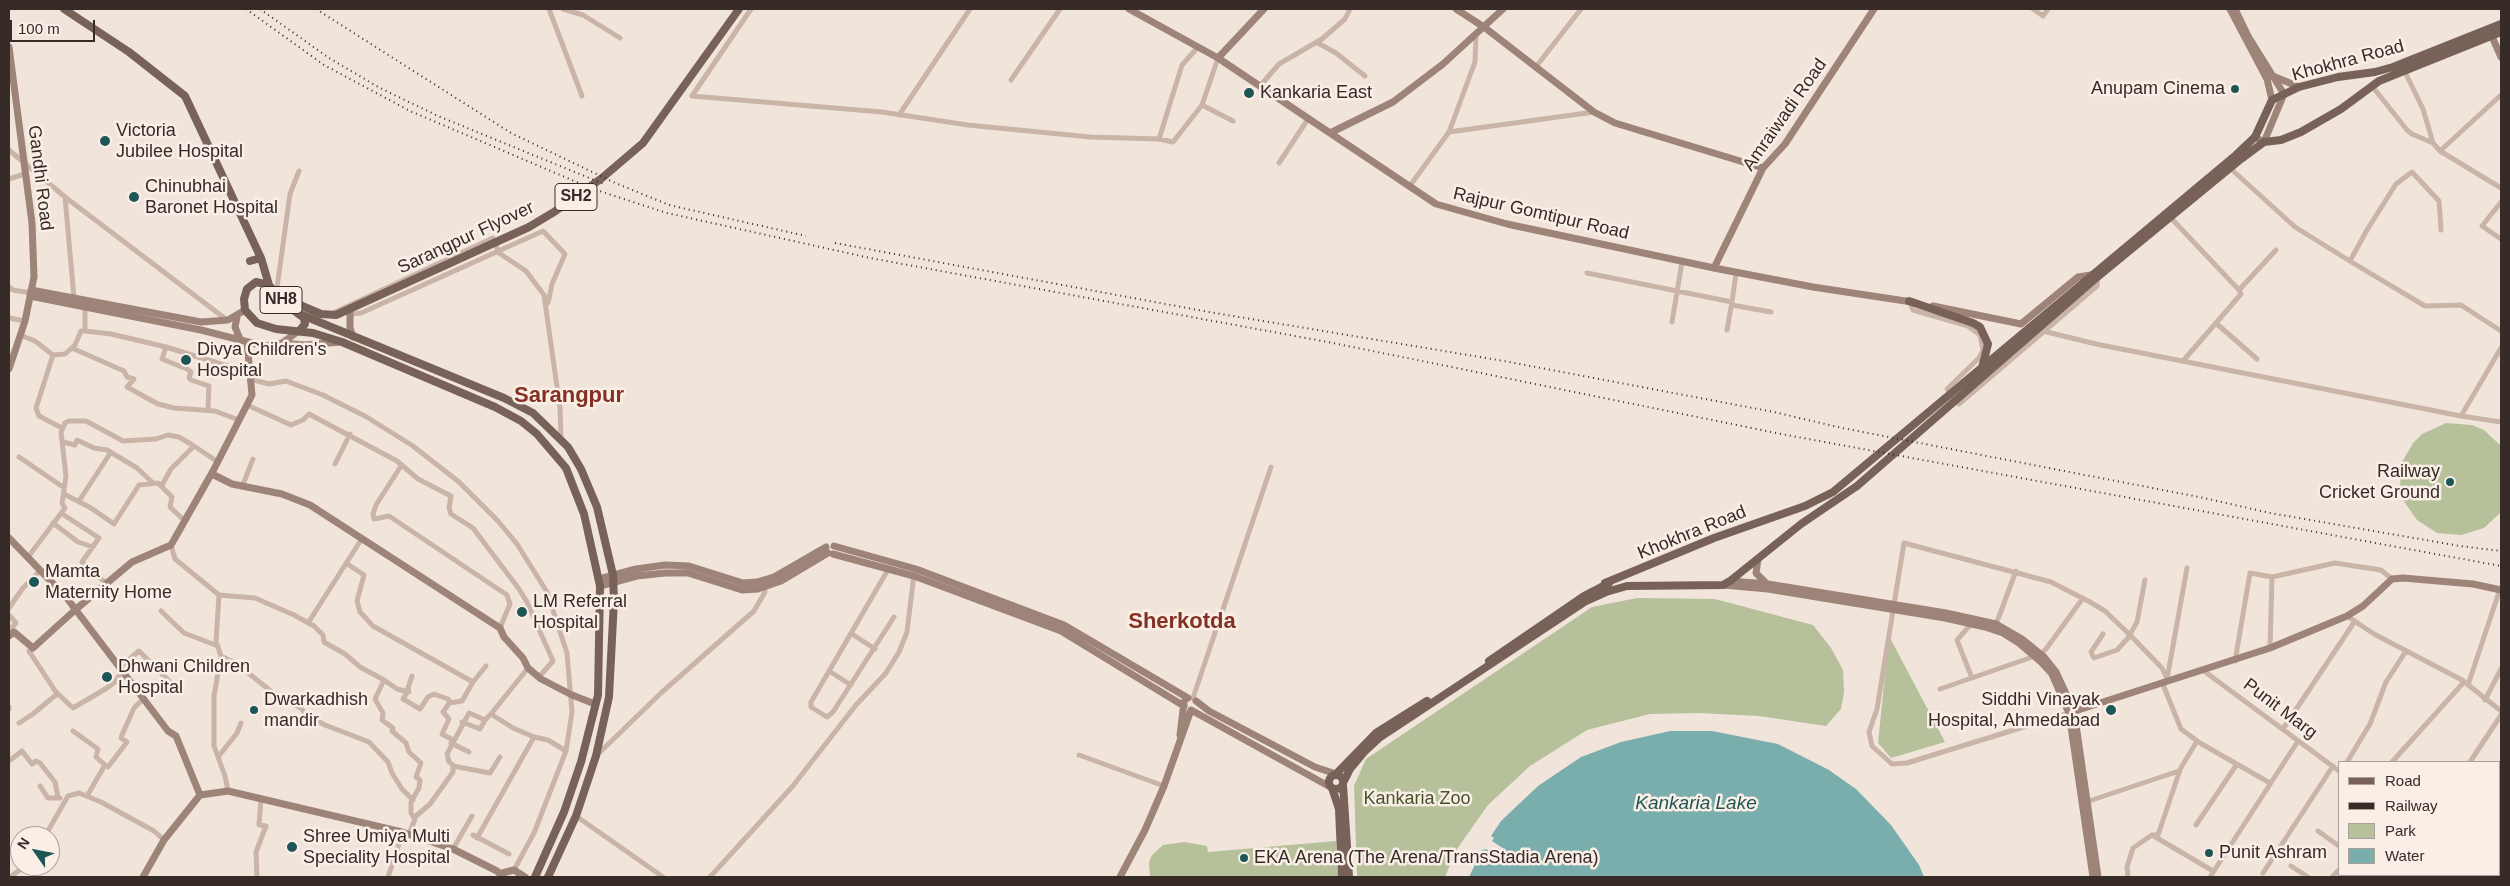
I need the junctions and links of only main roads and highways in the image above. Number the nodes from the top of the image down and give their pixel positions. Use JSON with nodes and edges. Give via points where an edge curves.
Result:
{"nodes":[{"id":1,"x":64,"y":9,"type":"edge"},
{"id":2,"x":739,"y":9,"type":"edge"},
{"id":3,"x":1128,"y":9,"type":"edge"},
{"id":4,"x":1264,"y":9,"type":"edge"},
{"id":5,"x":1456,"y":9,"type":"edge"},
{"id":6,"x":1503,"y":9,"type":"edge"},
{"id":7,"x":1874,"y":9,"type":"edge"},
{"id":8,"x":2230,"y":9,"type":"edge"},
{"id":9,"x":2235,"y":9,"type":"edge"},
{"id":10,"x":2501,"y":24,"type":"edge"},
{"id":11,"x":1484,"y":27,"type":"junction"},
{"id":12,"x":2490,"y":32,"type":"junction"},
{"id":13,"x":2501,"y":32,"type":"edge"},
{"id":14,"x":9,"y":48,"type":"edge"},
{"id":15,"x":2501,"y":57,"type":"edge"},
{"id":16,"x":1218,"y":58,"type":"junction"},
{"id":17,"x":2375,"y":72,"type":"junction"},
{"id":18,"x":2272,"y":76,"type":"junction"},
{"id":19,"x":2379,"y":81,"type":"junction"},
{"id":20,"x":2299,"y":87,"type":"junction"},
{"id":21,"x":2284,"y":94,"type":"junction"},
{"id":22,"x":2272,"y":100,"type":"junction"},
{"id":23,"x":1330,"y":134,"type":"junction"},
{"id":24,"x":2255,"y":137,"type":"junction"},
{"id":25,"x":2264,"y":142,"type":"junction"},
{"id":26,"x":1763,"y":168,"type":"junction"},
{"id":27,"x":261,"y":258,"type":"junction"},
{"id":28,"x":250,"y":261,"type":"dead end"},
{"id":29,"x":1714,"y":268,"type":"junction"},
{"id":30,"x":2096,"y":274,"type":"junction"},
{"id":31,"x":2085,"y":284,"type":"junction"},
{"id":32,"x":269,"y":285,"type":"junction"},
{"id":33,"x":31,"y":293,"type":"junction"},
{"id":34,"x":276,"y":295,"type":"junction"},
{"id":35,"x":1909,"y":301,"type":"junction"},
{"id":36,"x":245,"y":310,"type":"junction"},
{"id":37,"x":350,"y":311,"type":"junction"},
{"id":38,"x":302,"y":315,"type":"junction"},
{"id":39,"x":237,"y":317,"type":"junction"},
{"id":40,"x":332,"y":317,"type":"junction"},
{"id":41,"x":325,"y":326,"type":"junction"},
{"id":42,"x":300,"y":330,"type":"junction"},
{"id":43,"x":313,"y":333,"type":"junction"},
{"id":44,"x":353,"y":337,"type":"junction"},
{"id":45,"x":243,"y":340,"type":"junction"},
{"id":46,"x":342,"y":342,"type":"junction"},
{"id":47,"x":282,"y":343,"type":"junction"},
{"id":48,"x":9,"y":368,"type":"edge"},
{"id":49,"x":1981,"y":370,"type":"junction"},
{"id":50,"x":212,"y":474,"type":"junction"},
{"id":51,"x":9,"y":538,"type":"edge"},
{"id":52,"x":830,"y":550,"type":"junction"},
{"id":53,"x":1758,"y":559,"type":"junction"},
{"id":54,"x":1636,"y":571,"type":"junction"},
{"id":55,"x":915,"y":572,"type":"junction"},
{"id":56,"x":613,"y":578,"type":"junction"},
{"id":57,"x":600,"y":582,"type":"junction"},
{"id":58,"x":1726,"y":583,"type":"junction"},
{"id":59,"x":1605,"y":584,"type":"junction"},
{"id":60,"x":1627,"y":584,"type":"junction"},
{"id":61,"x":1768,"y":584,"type":"junction"},
{"id":62,"x":2500,"y":590,"type":"edge"},
{"id":63,"x":1590,"y":596,"type":"junction"},
{"id":64,"x":1893,"y":607,"type":"junction"},
{"id":65,"x":75,"y":610,"type":"junction"},
{"id":66,"x":1995,"y":627,"type":"junction"},
{"id":67,"x":1074,"y":634,"type":"junction"},
{"id":68,"x":11,"y":635,"type":"edge"},
{"id":69,"x":1192,"y":699,"type":"junction"},
{"id":70,"x":595,"y":704,"type":"junction"},
{"id":71,"x":1186,"y":708,"type":"junction"},
{"id":72,"x":2072,"y":712,"type":"junction"},
{"id":73,"x":1408,"y":716,"type":"junction"},
{"id":74,"x":1336,"y":774,"type":"junction"},
{"id":75,"x":1344,"y":783,"type":"junction"},
{"id":76,"x":1332,"y":788,"type":"junction"},
{"id":77,"x":200,"y":794,"type":"junction"},
{"id":78,"x":502,"y":875,"type":"edge"},
{"id":79,"x":144,"y":877,"type":"edge"},
{"id":80,"x":525,"y":877,"type":"edge"},
{"id":81,"x":535,"y":877,"type":"edge"},
{"id":82,"x":548,"y":877,"type":"edge"},
{"id":83,"x":1120,"y":877,"type":"edge"},
{"id":84,"x":1342,"y":877,"type":"edge"},
{"id":85,"x":1349,"y":877,"type":"edge"},
{"id":86,"x":2092,"y":877,"type":"edge"},
{"id":87,"x":2098,"y":877,"type":"edge"}],
"edges":[{"from":1,"to":27,"type":"main road","via":[[123,48],[185,96]]},
{"from":2,"to":37,"type":"main road","name":"Sarangpur Flyover","number":"SH2","via":[[643,143],[602,178],[529,227]]},
{"from":3,"to":16,"type":"main road","name":"Rajpur Gomtipur Road"},
{"from":4,"to":16,"type":"main road"},
{"from":5,"to":11,"type":"main road"},
{"from":6,"to":11,"type":"main road"},
{"from":7,"to":26,"type":"main road","name":"Amraiwadi Road","via":[[1785,144]]},
{"from":8,"to":22,"type":"main road","via":[[2267,79]]},
{"from":9,"to":18,"type":"main road"},
{"from":10,"to":12,"type":"main road","name":"Khokhra Road"},
{"from":11,"to":23,"type":"main road","via":[[1444,64],[1394,102]]},
{"from":11,"to":26,"type":"main road","via":[[1594,112],[1615,123]]},
{"from":12,"to":13,"type":"main road","name":"Khokhra Road"},
{"from":12,"to":15,"type":"main road"},
{"from":12,"to":17,"type":"main road","name":"Khokhra Road"},
{"from":12,"to":19,"type":"main road","name":"Khokhra Road"},
{"from":14,"to":33,"type":"main road","name":"Gandhi Road","via":[[32,223],[34,277]]},
{"from":16,"to":23,"type":"main road","name":"Rajpur Gomtipur Road"},
{"from":17,"to":19,"type":"main road"},
{"from":17,"to":20,"type":"main road","name":"Khokhra Road"},
{"from":18,"to":20,"type":"main road"},
{"from":18,"to":21,"type":"main road"},
{"from":19,"to":25,"type":"main road","name":"Khokhra Road","via":[[2341,109],[2300,132],[2281,140]]},
{"from":20,"to":21,"type":"main road","name":"Khokhra Road"},
{"from":21,"to":22,"type":"main road","name":"Khokhra Road"},
{"from":21,"to":25,"type":"main road"},
{"from":22,"to":24,"type":"main road","name":"Khokhra Road"},
{"from":23,"to":29,"type":"main road","name":"Rajpur Gomtipur Road","via":[[1436,204],[1507,224]]},
{"from":24,"to":25,"type":"main road"},
{"from":24,"to":30,"type":"main road","name":"Khokhra Road"},
{"from":25,"to":30,"type":"main road","name":"Khokhra Road"},
{"from":26,"to":29,"type":"main road","name":"Amraiwadi Road"},
{"from":27,"to":28,"type":"main road"},
{"from":27,"to":32,"type":"main road"},
{"from":29,"to":35,"type":"main road","name":"Rajpur Gomtipur Road"},
{"from":30,"to":31,"type":"main road","name":"Khokhra Road"},
{"from":30,"to":35,"type":"main road","name":"Rajpur Gomtipur Road","via":[[2078,277],[2021,324]]},
{"from":31,"to":49,"type":"main road","name":"Khokhra Road"},
{"from":31,"to":53,"type":"main road","via":[[1857,486],[1801,524]]},
{"from":32,"to":34,"type":"main road","number":"NH8"},
{"from":32,"to":36,"type":"main road","number":"NH8","via":[[256,282],[247,289]]},
{"from":33,"to":39,"type":"main road","via":[[201,322]]},
{"from":33,"to":45,"type":"main road"},
{"from":33,"to":48,"type":"main road","name":"Gandhi Road"},
{"from":34,"to":38,"type":"main road","number":"NH8"},
{"from":34,"to":40,"type":"main road"},
{"from":35,"to":49,"type":"main road","via":[[1974,323],[1980,328],[1988,344]]},
{"from":36,"to":39,"type":"main road"},
{"from":36,"to":42,"type":"main road","number":"NH8","via":[[251,319],[263,326],[285,331]]},
{"from":37,"to":40,"type":"main road","name":"Sarangpur Flyover","number":"SH2"},
{"from":37,"to":44,"type":"main road"},
{"from":38,"to":41,"type":"main road"},
{"from":38,"to":42,"type":"main road","number":"NH8","via":[[305,324]]},
{"from":39,"to":45,"type":"main road","via":[[235,327]]},
{"from":40,"to":41,"type":"main road","name":"Sarangpur Flyover"},
{"from":41,"to":43,"type":"main road","name":"Sarangpur Flyover"},
{"from":41,"to":44,"type":"main road"},
{"from":42,"to":43,"type":"main road"},
{"from":42,"to":47,"type":"main road"},
{"from":43,"to":46,"type":"main road"},
{"from":44,"to":56,"type":"main road","via":[[504,398],[533,413],[560,439],[581,469],[598,507]]},
{"from":45,"to":47,"type":"main road","via":[[264,346]]},
{"from":45,"to":50,"type":"main road","via":[[252,395]]},
{"from":46,"to":47,"type":"main road"},
{"from":46,"to":57,"type":"main road","via":[[495,407],[537,434],[566,468],[584,514]]},
{"from":49,"to":54,"type":"main road","name":"Khokhra Road","via":[[1833,492]]},
{"from":50,"to":65,"type":"main road","via":[[171,545],[132,562]]},
{"from":50,"to":70,"type":"main road","via":[[242,487],[296,498],[500,628],[528,668],[539,677]]},
{"from":51,"to":65,"type":"main road"},
{"from":52,"to":55,"type":"main road"},
{"from":52,"to":55,"type":"main road","via":[[889,568]]},
{"from":52,"to":56,"type":"main road","via":[[781,582],[743,583],[689,566],[665,566]]},
{"from":53,"to":58,"type":"main road"},
{"from":53,"to":61,"type":"main road","via":[[1756,573]]},
{"from":54,"to":59,"type":"main road","name":"Khokhra Road"},
{"from":54,"to":60,"type":"main road"},
{"from":55,"to":67,"type":"main road","via":[[1064,625]]},
{"from":56,"to":57,"type":"main road"},
{"from":56,"to":82,"type":"main road","via":[[609,697],[596,756],[576,816]]},
{"from":57,"to":70,"type":"main road","via":[[598,695]]},
{"from":58,"to":60,"type":"main road"},
{"from":58,"to":61,"type":"main road"},
{"from":58,"to":64,"type":"main road"},
{"from":59,"to":60,"type":"main road"},
{"from":59,"to":63,"type":"main road"},
{"from":60,"to":63,"type":"main road"},
{"from":61,"to":64,"type":"main road"},
{"from":62,"to":72,"type":"main road","via":[[2473,584],[2392,579],[2347,616],[2235,661],[2165,680]]},
{"from":63,"to":73,"type":"main road"},
{"from":64,"to":66,"type":"main road"},
{"from":64,"to":66,"type":"main road"},
{"from":65,"to":68,"type":"main road","via":[[33,648]]},
{"from":65,"to":77,"type":"main road","via":[[168,731],[176,736]]},
{"from":66,"to":72,"type":"main road","via":[[2038,655]]},
{"from":67,"to":69,"type":"main road"},
{"from":67,"to":71,"type":"main road"},
{"from":69,"to":71,"type":"main road"},
{"from":69,"to":71,"type":"main road","via":[[1196,707]]},
{"from":69,"to":74,"type":"main road","via":[[1306,763]]},
{"from":70,"to":81,"type":"main road","via":[[581,762],[564,812]]},
{"from":71,"to":76,"type":"main road"},
{"from":71,"to":83,"type":"main road","via":[[1184,731],[1164,786]]},
{"from":72,"to":86,"type":"main road"},
{"from":72,"to":87,"type":"main road"},
{"from":73,"to":74,"type":"main road","via":[[1376,733]]},
{"from":73,"to":75,"type":"main road","via":[[1365,751],[1350,769]]},
{"from":74,"to":75,"type":"main road"},
{"from":74,"to":76,"type":"main road","via":[[1329,780]]},
{"from":75,"to":76,"type":"main road","via":[[1337,789]]},
{"from":75,"to":85,"type":"main road"},
{"from":76,"to":84,"type":"main road","via":[[1339,809]]},
{"from":77,"to":78,"type":"main road","via":[[228,791],[399,831],[453,849]]},
{"from":77,"to":79,"type":"main road","via":[[164,840]]},
{"from":78,"to":80,"type":"main road","via":[[514,870]]}]}
